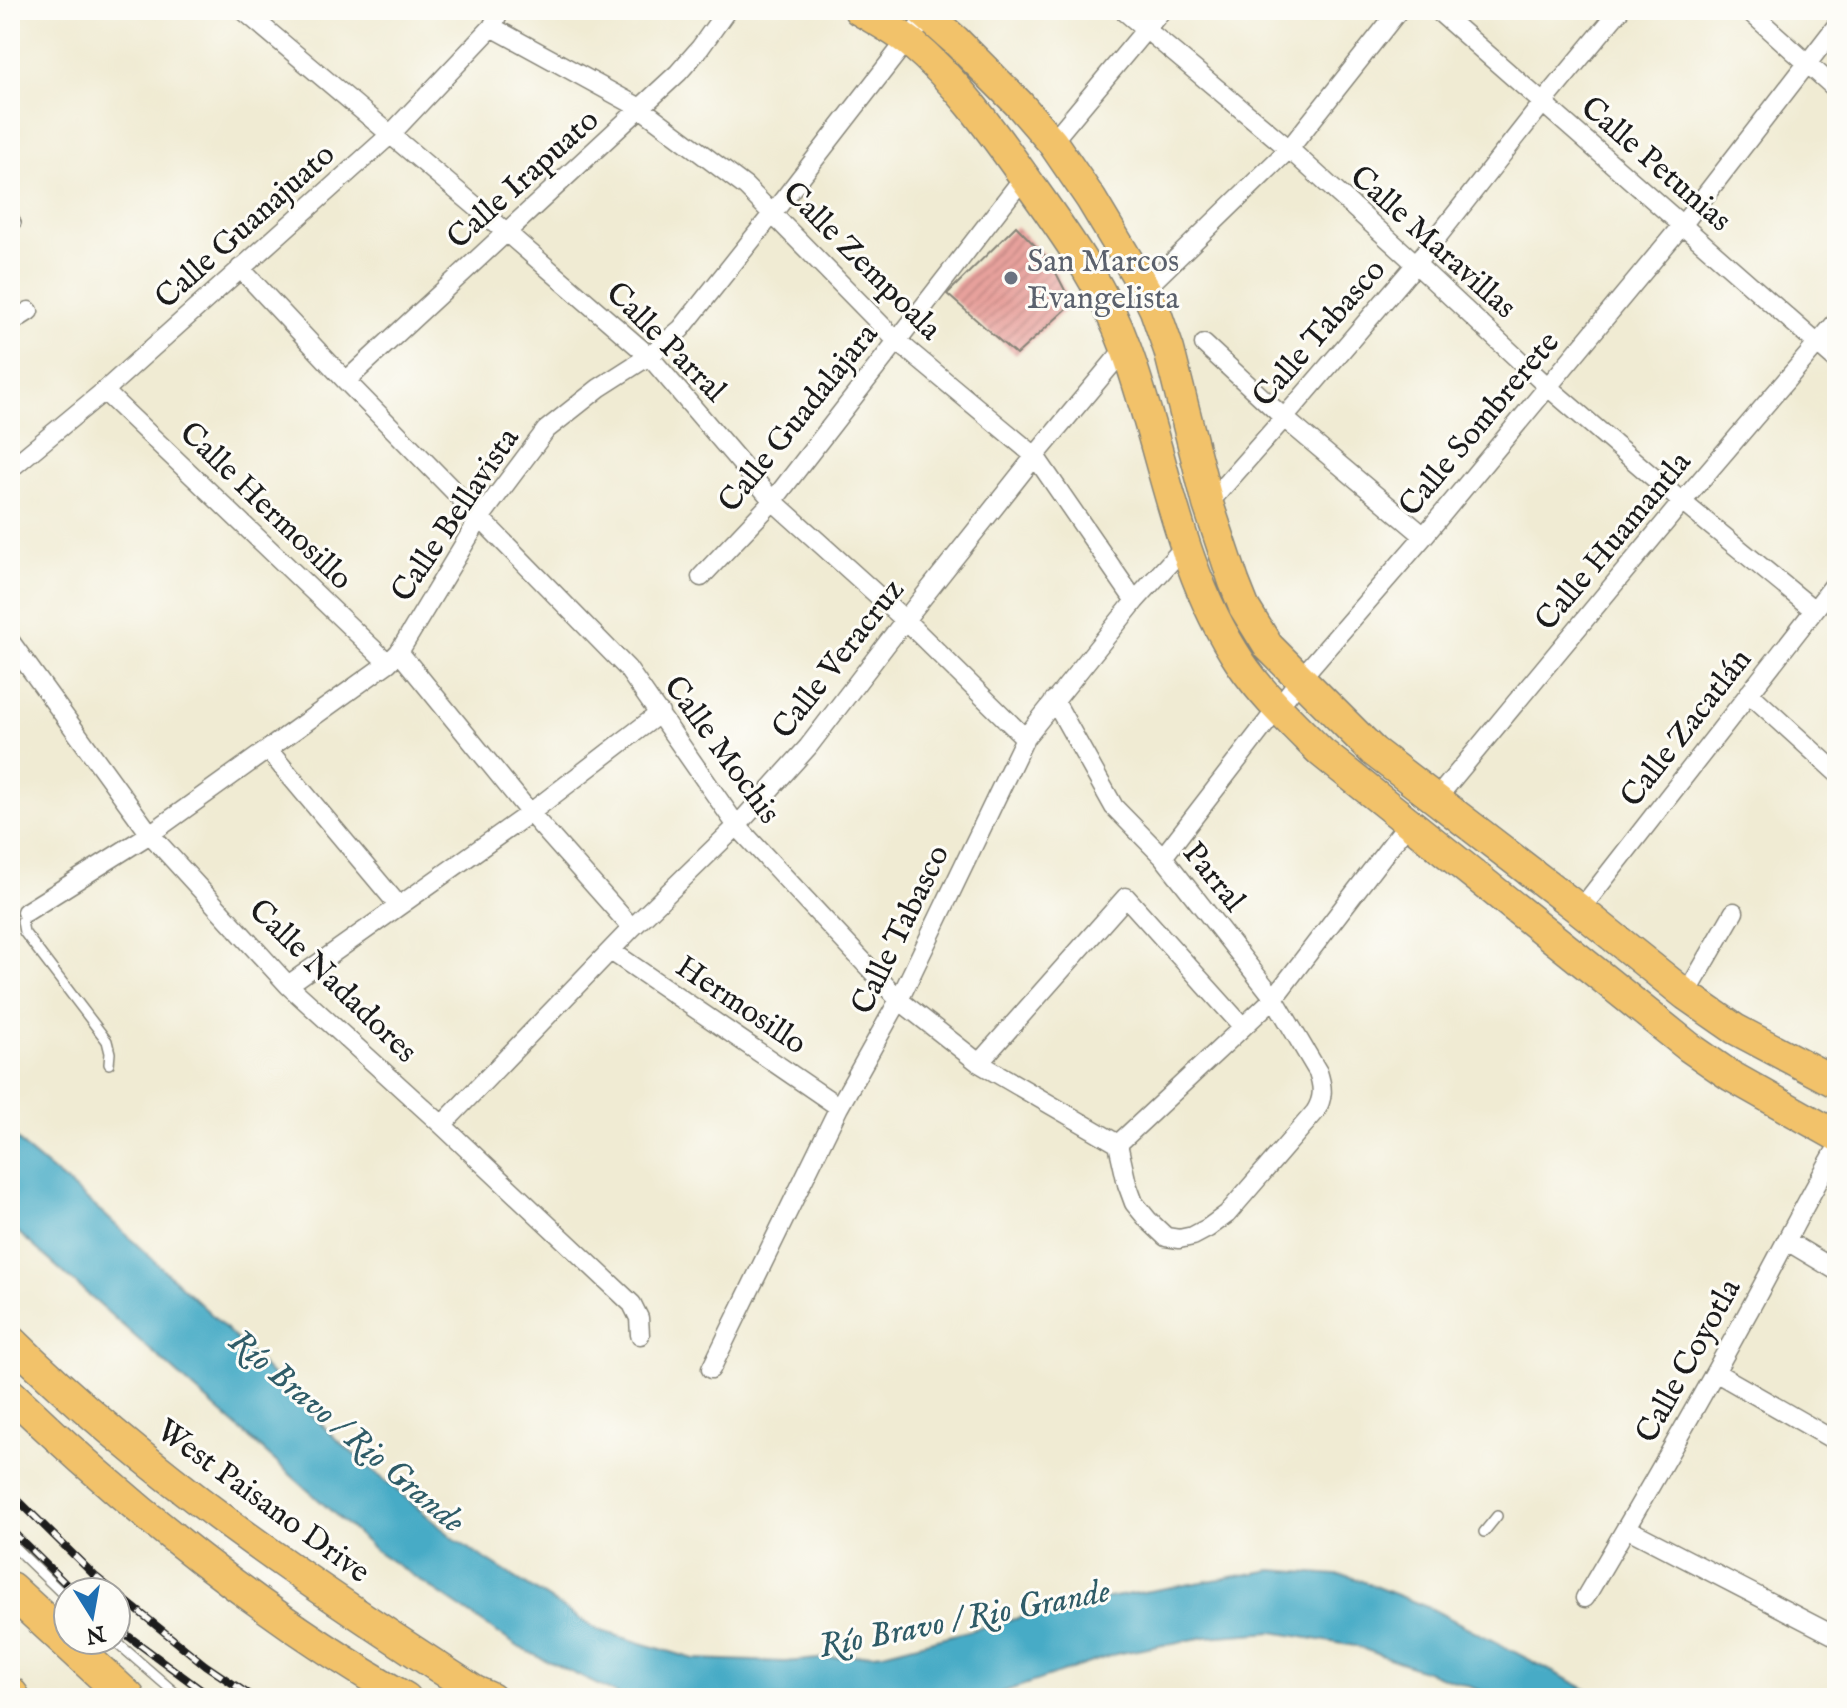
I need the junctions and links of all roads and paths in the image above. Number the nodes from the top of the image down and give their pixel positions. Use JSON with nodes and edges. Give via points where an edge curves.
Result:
{"nodes":[{"id":1,"x":243,"y":10,"type":"edge"},
{"id":2,"x":727,"y":10,"type":"edge"},
{"id":3,"x":859,"y":10,"type":"edge"},
{"id":4,"x":1123,"y":10,"type":"edge"},
{"id":5,"x":1162,"y":10,"type":"edge"},
{"id":6,"x":1399,"y":10,"type":"edge"},
{"id":7,"x":1437,"y":10,"type":"edge"},
{"id":8,"x":1620,"y":10,"type":"edge"},
{"id":9,"x":1748,"y":10,"type":"edge"},
{"id":10,"x":928,"y":12,"type":"edge"},
{"id":11,"x":496,"y":18,"type":"edge"},
{"id":12,"x":1837,"y":25,"type":"edge"},
{"id":13,"x":1145,"y":30,"type":"junction"},
{"id":14,"x":907,"y":40,"type":"junction"},
{"id":15,"x":1806,"y":63,"type":"junction"},
{"id":16,"x":1837,"y":90,"type":"edge"},
{"id":17,"x":1542,"y":104,"type":"junction"},
{"id":18,"x":642,"y":109,"type":"junction"},
{"id":19,"x":390,"y":135,"type":"junction"},
{"id":20,"x":1052,"y":142,"type":"junction"},
{"id":21,"x":1289,"y":149,"type":"junction"},
{"id":22,"x":1024,"y":177,"type":"junction"},
{"id":23,"x":10,"y":208,"type":"edge"},
{"id":24,"x":773,"y":213,"type":"junction"},
{"id":25,"x":16,"y":223,"type":"dead end"},
{"id":26,"x":1683,"y":224,"type":"junction"},
{"id":27,"x":506,"y":232,"type":"junction"},
{"id":28,"x":1416,"y":264,"type":"junction"},
{"id":29,"x":240,"y":268,"type":"junction"},
{"id":30,"x":1145,"y":289,"type":"junction"},
{"id":31,"x":29,"y":311,"type":"dead end"},
{"id":32,"x":1837,"y":321,"type":"edge"},
{"id":33,"x":10,"y":323,"type":"edge"},
{"id":34,"x":897,"y":341,"type":"junction"},
{"id":35,"x":1204,"y":344,"type":"dead end"},
{"id":36,"x":1817,"y":346,"type":"junction"},
{"id":37,"x":1126,"y":347,"type":"junction"},
{"id":38,"x":649,"y":356,"type":"junction"},
{"id":39,"x":1837,"y":361,"type":"edge"},
{"id":40,"x":346,"y":381,"type":"junction"},
{"id":41,"x":1548,"y":387,"type":"junction"},
{"id":42,"x":104,"y":391,"type":"junction"},
{"id":43,"x":1284,"y":418,"type":"junction"},
{"id":44,"x":1035,"y":456,"type":"junction"},
{"id":45,"x":10,"y":469,"type":"edge"},
{"id":46,"x":773,"y":501,"type":"junction"},
{"id":47,"x":1682,"y":502,"type":"junction"},
{"id":48,"x":1208,"y":504,"type":"junction"},
{"id":49,"x":480,"y":518,"type":"junction"},
{"id":50,"x":1424,"y":536,"type":"junction"},
{"id":51,"x":1185,"y":546,"type":"junction"},
{"id":52,"x":701,"y":577,"type":"dead end"},
{"id":53,"x":1837,"y":581,"type":"edge"},
{"id":54,"x":1135,"y":601,"type":"junction"},
{"id":55,"x":1814,"y":610,"type":"junction"},
{"id":56,"x":905,"y":620,"type":"junction"},
{"id":57,"x":10,"y":641,"type":"edge"},
{"id":58,"x":394,"y":658,"type":"junction"},
{"id":59,"x":1300,"y":679,"type":"junction"},
{"id":60,"x":1749,"y":693,"type":"junction"},
{"id":61,"x":1054,"y":700,"type":"junction"},
{"id":62,"x":1277,"y":708,"type":"junction"},
{"id":63,"x":660,"y":713,"type":"junction"},
{"id":64,"x":1025,"y":738,"type":"junction"},
{"id":65,"x":269,"y":751,"type":"junction"},
{"id":66,"x":1837,"y":773,"type":"edge"},
{"id":67,"x":1436,"y":799,"type":"junction"},
{"id":68,"x":530,"y":813,"type":"junction"},
{"id":69,"x":1408,"y":823,"type":"junction"},
{"id":70,"x":737,"y":826,"type":"junction"},
{"id":71,"x":150,"y":834,"type":"junction"},
{"id":72,"x":1163,"y":857,"type":"junction"},
{"id":73,"x":399,"y":906,"type":"junction"},
{"id":74,"x":1580,"y":910,"type":"junction"},
{"id":75,"x":26,"y":912,"type":"joint"},
{"id":76,"x":1734,"y":912,"type":"dead end"},
{"id":77,"x":632,"y":928,"type":"junction"},
{"id":78,"x":611,"y":951,"type":"junction"},
{"id":79,"x":288,"y":985,"type":"junction"},
{"id":80,"x":1686,"y":995,"type":"junction"},
{"id":81,"x":1274,"y":998,"type":"junction"},
{"id":82,"x":899,"y":1000,"type":"junction"},
{"id":83,"x":1243,"y":1027,"type":"junction"},
{"id":84,"x":979,"y":1063,"type":"junction"},
{"id":85,"x":109,"y":1064,"type":"dead end"},
{"id":86,"x":1837,"y":1083,"type":"edge"},
{"id":87,"x":839,"y":1107,"type":"junction"},
{"id":88,"x":442,"y":1125,"type":"junction"},
{"id":89,"x":1837,"y":1136,"type":"edge"},
{"id":90,"x":1118,"y":1144,"type":"junction"},
{"id":91,"x":1837,"y":1148,"type":"edge"},
{"id":92,"x":1787,"y":1241,"type":"junction"},
{"id":93,"x":1837,"y":1271,"type":"edge"},
{"id":94,"x":640,"y":1335,"type":"dead end"},
{"id":95,"x":10,"y":1339,"type":"edge"},
{"id":96,"x":711,"y":1369,"type":"dead end"},
{"id":97,"x":1715,"y":1372,"type":"junction"},
{"id":98,"x":10,"y":1393,"type":"edge"},
{"id":99,"x":1837,"y":1442,"type":"edge"},
{"id":100,"x":1497,"y":1516,"type":"dead end"},
{"id":101,"x":1626,"y":1528,"type":"junction"},
{"id":102,"x":1484,"y":1532,"type":"dead end"},
{"id":103,"x":10,"y":1543,"type":"edge"},
{"id":104,"x":52,"y":1584,"type":"edge"},
{"id":105,"x":10,"y":1589,"type":"edge"},
{"id":106,"x":1585,"y":1598,"type":"dead end"},
{"id":107,"x":1837,"y":1637,"type":"edge"},
{"id":108,"x":132,"y":1656,"type":"edge"},
{"id":109,"x":128,"y":1698,"type":"edge"},
{"id":110,"x":181,"y":1698,"type":"edge"},
{"id":111,"x":406,"y":1698,"type":"edge"},
{"id":112,"x":491,"y":1698,"type":"edge"}],
"edges":[{"from":1,"to":19,"type":"street","name":"Calle Parral"},
{"from":2,"to":18,"type":"street","name":"Calle Irapuato","via":[[686,65]]},
{"from":3,"to":14,"type":"main road"},
{"from":4,"to":13,"type":"street","name":"Calle Maravillas"},
{"from":5,"to":13,"type":"street"},
{"from":6,"to":21,"type":"street"},
{"from":7,"to":17,"type":"street","name":"Calle Petunias"},
{"from":8,"to":17,"type":"street","name":"Calle Tabasco"},
{"from":9,"to":15,"type":"street"},
{"from":10,"to":14,"type":"street","name":"Calle Bellavista"},
{"from":10,"to":20,"type":"main road"},
{"from":11,"to":18,"type":"street","name":"Calle Zempoala"},
{"from":11,"to":19,"type":"street","name":"Calle Guanajuato"},
{"from":12,"to":15,"type":"street","name":"Calle Sombrerete"},
{"from":13,"to":20,"type":"street"},
{"from":13,"to":21,"type":"street","name":"Calle Maravillas"},
{"from":14,"to":22,"type":"main road","via":[[976,112]]},
{"from":14,"to":24,"type":"street","name":"Calle Bellavista"},
{"from":15,"to":16,"type":"street"},
{"from":15,"to":26,"type":"street","name":"Calle Sombrerete"},
{"from":17,"to":26,"type":"street","name":"Calle Petunias"},
{"from":17,"to":28,"type":"street","name":"Calle Tabasco"},
{"from":18,"to":24,"type":"street","name":"Calle Zempoala"},
{"from":18,"to":27,"type":"street","name":"Calle Irapuato"},
{"from":19,"to":27,"type":"street","name":"Calle Parral"},
{"from":19,"to":29,"type":"street","name":"Calle Guanajuato"},
{"from":20,"to":30,"type":"main road"},
{"from":21,"to":28,"type":"street","name":"Calle Maravillas"},
{"from":21,"to":30,"type":"street"},
{"from":22,"to":34,"type":"street","name":"Calle Guadalajara"},
{"from":22,"to":37,"type":"main road","via":[[1104,297]]},
{"from":23,"to":25,"type":"lane"},
{"from":24,"to":34,"type":"street","name":"Calle Zempoala"},
{"from":24,"to":38,"type":"street","name":"Calle Bellavista","via":[[681,329]]},
{"from":26,"to":36,"type":"street","name":"Calle Petunias"},
{"from":26,"to":41,"type":"street","name":"Calle Sombrerete"},
{"from":27,"to":38,"type":"street","name":"Calle Parral"},
{"from":27,"to":40,"type":"street","name":"Calle Irapuato"},
{"from":28,"to":41,"type":"street","name":"Calle Maravillas"},
{"from":28,"to":43,"type":"street","name":"Calle Tabasco"},
{"from":29,"to":40,"type":"street","name":"Calle Mochis"},
{"from":29,"to":42,"type":"street","name":"Calle Guanajuato"},
{"from":30,"to":48,"type":"main road","via":[[1169,350]]},
{"from":31,"to":33,"type":"street"},
{"from":32,"to":36,"type":"street","name":"Calle Huamantla"},
{"from":34,"to":44,"type":"street","name":"Calle Zempoala"},
{"from":34,"to":46,"type":"street","name":"Calle Guadalajara"},
{"from":35,"to":43,"type":"street"},
{"from":36,"to":39,"type":"street","name":"Calle Petunias"},
{"from":36,"to":47,"type":"street","name":"Calle Huamantla"},
{"from":37,"to":44,"type":"street","name":"Calle Veracruz"},
{"from":37,"to":51,"type":"main road"},
{"from":38,"to":46,"type":"street","name":"Calle Parral"},
{"from":38,"to":49,"type":"street","name":"Calle Bellavista","via":[[546,430]]},
{"from":40,"to":49,"type":"street","name":"Calle Mochis"},
{"from":41,"to":47,"type":"street","name":"Calle Maravillas"},
{"from":41,"to":50,"type":"street","name":"Calle Sombrerete"},
{"from":42,"to":45,"type":"street","name":"Calle Guanajuato"},
{"from":42,"to":58,"type":"street","name":"Calle Hermosillo"},
{"from":43,"to":48,"type":"street","name":"Calle Tabasco"},
{"from":43,"to":50,"type":"street"},
{"from":44,"to":54,"type":"street","name":"Calle Zempoala"},
{"from":44,"to":56,"type":"street","name":"Calle Veracruz"},
{"from":46,"to":52,"type":"street","name":"Calle Guadalajara"},
{"from":46,"to":56,"type":"street","name":"Calle Parral"},
{"from":47,"to":55,"type":"street","name":"Calle Maravillas"},
{"from":47,"to":67,"type":"street","name":"Calle Huamantla"},
{"from":48,"to":59,"type":"main road","via":[[1244,607],[1268,646]]},
{"from":49,"to":58,"type":"street","name":"Calle Bellavista"},
{"from":49,"to":63,"type":"street","name":"Calle Mochis","via":[[627,668]]},
{"from":50,"to":59,"type":"street","name":"Calle Sombrerete"},
{"from":51,"to":54,"type":"street","name":"Calle Tabasco"},
{"from":51,"to":62,"type":"main road","via":[[1222,633]]},
{"from":53,"to":55,"type":"street","name":"Calle Zacatlán"},
{"from":54,"to":61,"type":"street","name":"Calle Tabasco"},
{"from":55,"to":60,"type":"street","name":"Calle Zacatlán"},
{"from":56,"to":64,"type":"street","name":"Calle Parral"},
{"from":56,"to":70,"type":"street","name":"Calle Veracruz","via":[[808,747]]},
{"from":57,"to":71,"type":"street","name":"Calle Nadadores"},
{"from":58,"to":65,"type":"street","name":"Calle Bellavista"},
{"from":58,"to":68,"type":"street","name":"Calle Hermosillo"},
{"from":59,"to":62,"type":"street","name":"Calle Sombrerete"},
{"from":59,"to":67,"type":"main road","via":[[1373,751]]},
{"from":60,"to":66,"type":"street"},
{"from":60,"to":74,"type":"street","name":"Calle Zacatlán"},
{"from":61,"to":64,"type":"street","name":"Calle Tabasco"},
{"from":61,"to":72,"type":"street","name":"Parral","via":[[1114,807]]},
{"from":62,"to":69,"type":"main road","via":[[1321,752]]},
{"from":62,"to":72,"type":"street","name":"Calle Sombrerete"},
{"from":63,"to":68,"type":"street"},
{"from":63,"to":70,"type":"street","name":"Calle Mochis"},
{"from":64,"to":82,"type":"street","name":"Calle Tabasco"},
{"from":65,"to":71,"type":"street","name":"Calle Bellavista"},
{"from":65,"to":73,"type":"street"},
{"from":67,"to":74,"type":"main road"},
{"from":68,"to":73,"type":"street"},
{"from":68,"to":77,"type":"street","name":"Calle Hermosillo"},
{"from":69,"to":81,"type":"street"},
{"from":69,"to":89,"type":"main road","via":[[1689,1047]]},
{"from":70,"to":77,"type":"street","name":"Calle Veracruz"},
{"from":70,"to":82,"type":"street","name":"Calle Mochis"},
{"from":71,"to":75,"type":"street","name":"Calle Bellavista"},
{"from":71,"to":79,"type":"street","name":"Calle Nadadores"},
{"from":72,"to":81,"type":"street","name":"Parral"},
{"from":73,"to":79,"type":"street"},
{"from":74,"to":80,"type":"main road"},
{"from":75,"to":85,"type":"lane","via":[[24,932],[107,1041]]},
{"from":76,"to":80,"type":"street"},
{"from":77,"to":78,"type":"street","name":"Calle Veracruz"},
{"from":78,"to":87,"type":"street","name":"Hermosillo"},
{"from":78,"to":88,"type":"street","name":"Calle Veracruz"},
{"from":79,"to":88,"type":"street","name":"Calle Nadadores"},
{"from":80,"to":86,"type":"main road","via":[[1749,1037]]},
{"from":81,"to":83,"type":"street"},
{"from":81,"to":90,"type":"street","name":"Parral","via":[[1318,1072],[1323,1094],[1315,1112],[1227,1214],[1193,1236],[1166,1237],[1134,1203]]},
{"from":82,"to":84,"type":"street","name":"Calle Mochis"},
{"from":82,"to":87,"type":"street","name":"Calle Tabasco"},
{"from":83,"to":84,"type":"street","via":[[1126,897]]},
{"from":83,"to":90,"type":"street"},
{"from":84,"to":90,"type":"street","name":"Calle Mochis"},
{"from":87,"to":96,"type":"street","name":"Calle Tabasco"},
{"from":88,"to":94,"type":"street","name":"Calle Nadadores","via":[[632,1304]]},
{"from":91,"to":92,"type":"street","name":"Calle Coyotla"},
{"from":92,"to":93,"type":"street"},
{"from":92,"to":97,"type":"street","name":"Calle Coyotla"},
{"from":95,"to":112,"type":"main road","name":"West Paisano Drive","via":[[137,1453],[248,1538]]},
{"from":97,"to":99,"type":"street"},
{"from":97,"to":101,"type":"street","name":"Calle Coyotla"},
{"from":98,"to":111,"type":"main road","via":[[48,1431],[232,1582]]},
{"from":100,"to":102,"type":"lane"},
{"from":101,"to":106,"type":"street","name":"Calle Coyotla"},
{"from":101,"to":107,"type":"street"},
{"from":103,"to":104,"type":"lane"},
{"from":105,"to":109,"type":"highway"},
{"from":108,"to":110,"type":"lane"}]}
